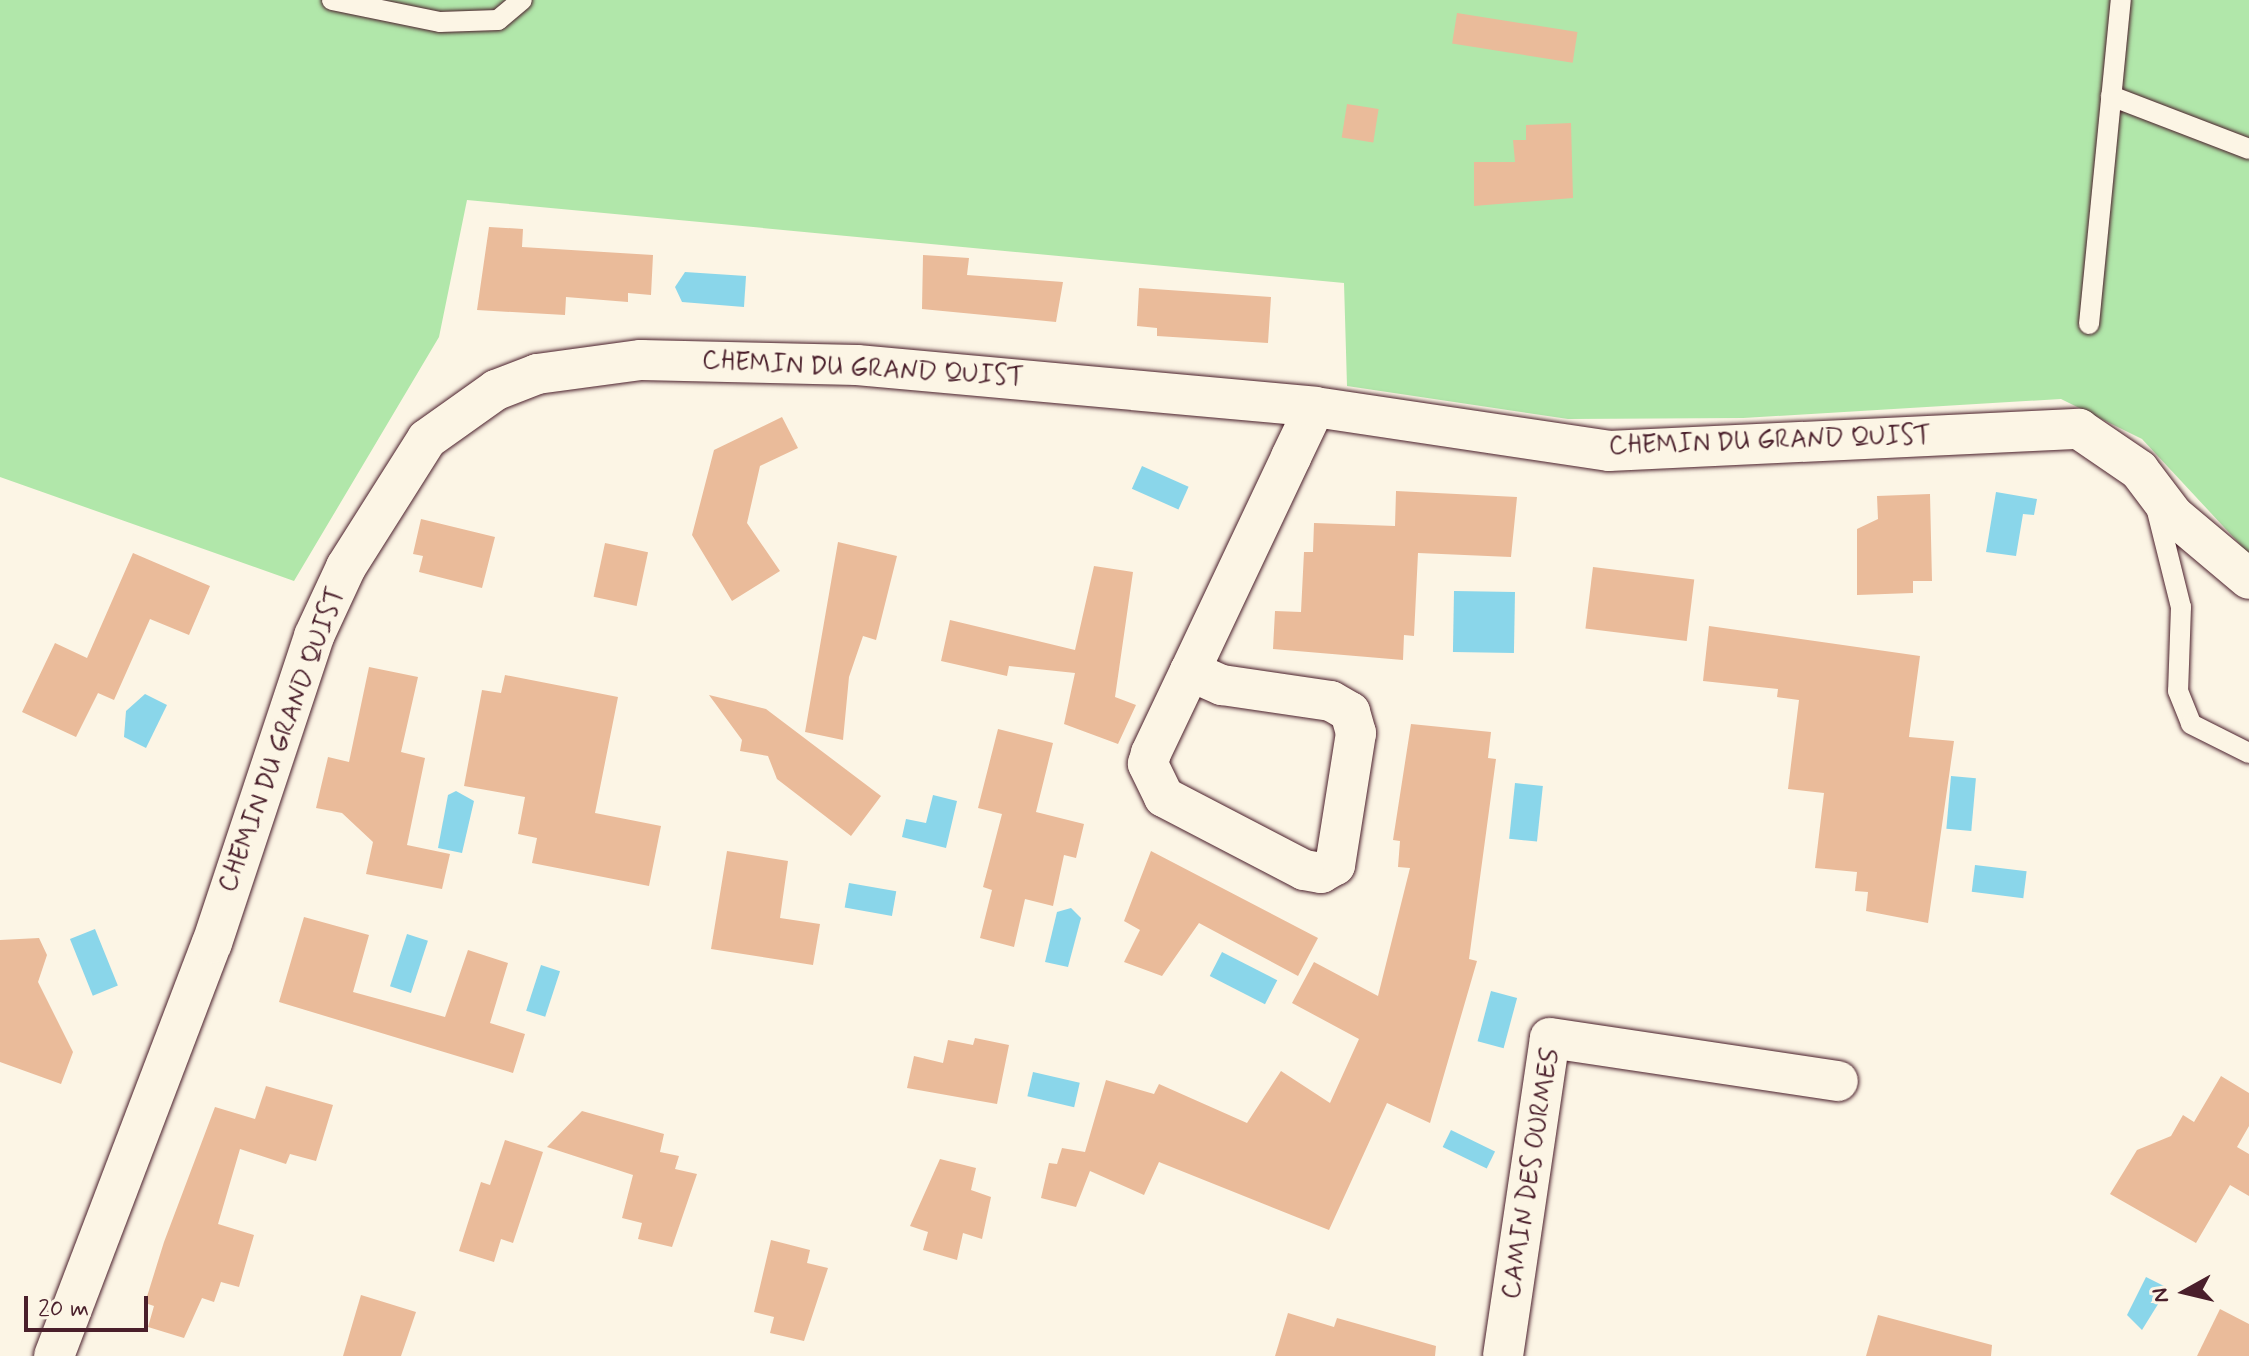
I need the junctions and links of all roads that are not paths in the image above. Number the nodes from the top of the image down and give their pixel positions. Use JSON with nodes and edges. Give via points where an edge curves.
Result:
{"nodes":[{"id":1,"x":332,"y":0,"type":"edge"},
{"id":2,"x":522,"y":0,"type":"edge"},
{"id":3,"x":2121,"y":0,"type":"edge"},
{"id":4,"x":2111,"y":96,"type":"junction"},
{"id":5,"x":2249,"y":149,"type":"edge"},
{"id":6,"x":2089,"y":324,"type":"dead end"},
{"id":7,"x":1315,"y":407,"type":"junction"},
{"id":8,"x":2149,"y":483,"type":"junction"},
{"id":9,"x":2249,"y":579,"type":"edge"},
{"id":10,"x":1190,"y":671,"type":"junction"},
{"id":11,"x":2249,"y":753,"type":"edge"},
{"id":12,"x":1838,"y":1081,"type":"dead end"},
{"id":13,"x":54,"y":1356,"type":"edge"},
{"id":14,"x":1503,"y":1356,"type":"edge"}],
"edges":[{"from":1,"to":2,"type":"lane","via":[[440,22],[498,20]]},
{"from":3,"to":4,"type":"lane"},
{"from":4,"to":5,"type":"lane"},
{"from":4,"to":6,"type":"lane"},
{"from":7,"to":8,"type":"street","name":"CHEMIN DU GRAND QUIST","via":[[1609,451],[2079,429]]},
{"from":7,"to":10,"type":"street"},
{"from":7,"to":13,"type":"street","name":"CHEMIN DU GRAND QUIST","via":[[857,365],[641,360],[537,374],[496,390],[444,424],[398,479],[314,636],[212,943]]},
{"from":8,"to":9,"type":"street","name":"CHEMIN DU GRAND QUIST","via":[[2173,515]]},
{"from":8,"to":11,"type":"lane","via":[[2181,607],[2178,691],[2191,724]]},
{"from":10,"to":10,"type":"street","via":[[1151,753],[1155,788],[1304,870],[1321,873],[1335,865],[1356,733],[1350,712],[1331,701],[1222,685]]},
{"from":12,"to":14,"type":"street","name":"CAMIN DES OURMES","via":[[1550,1038]]}]}
